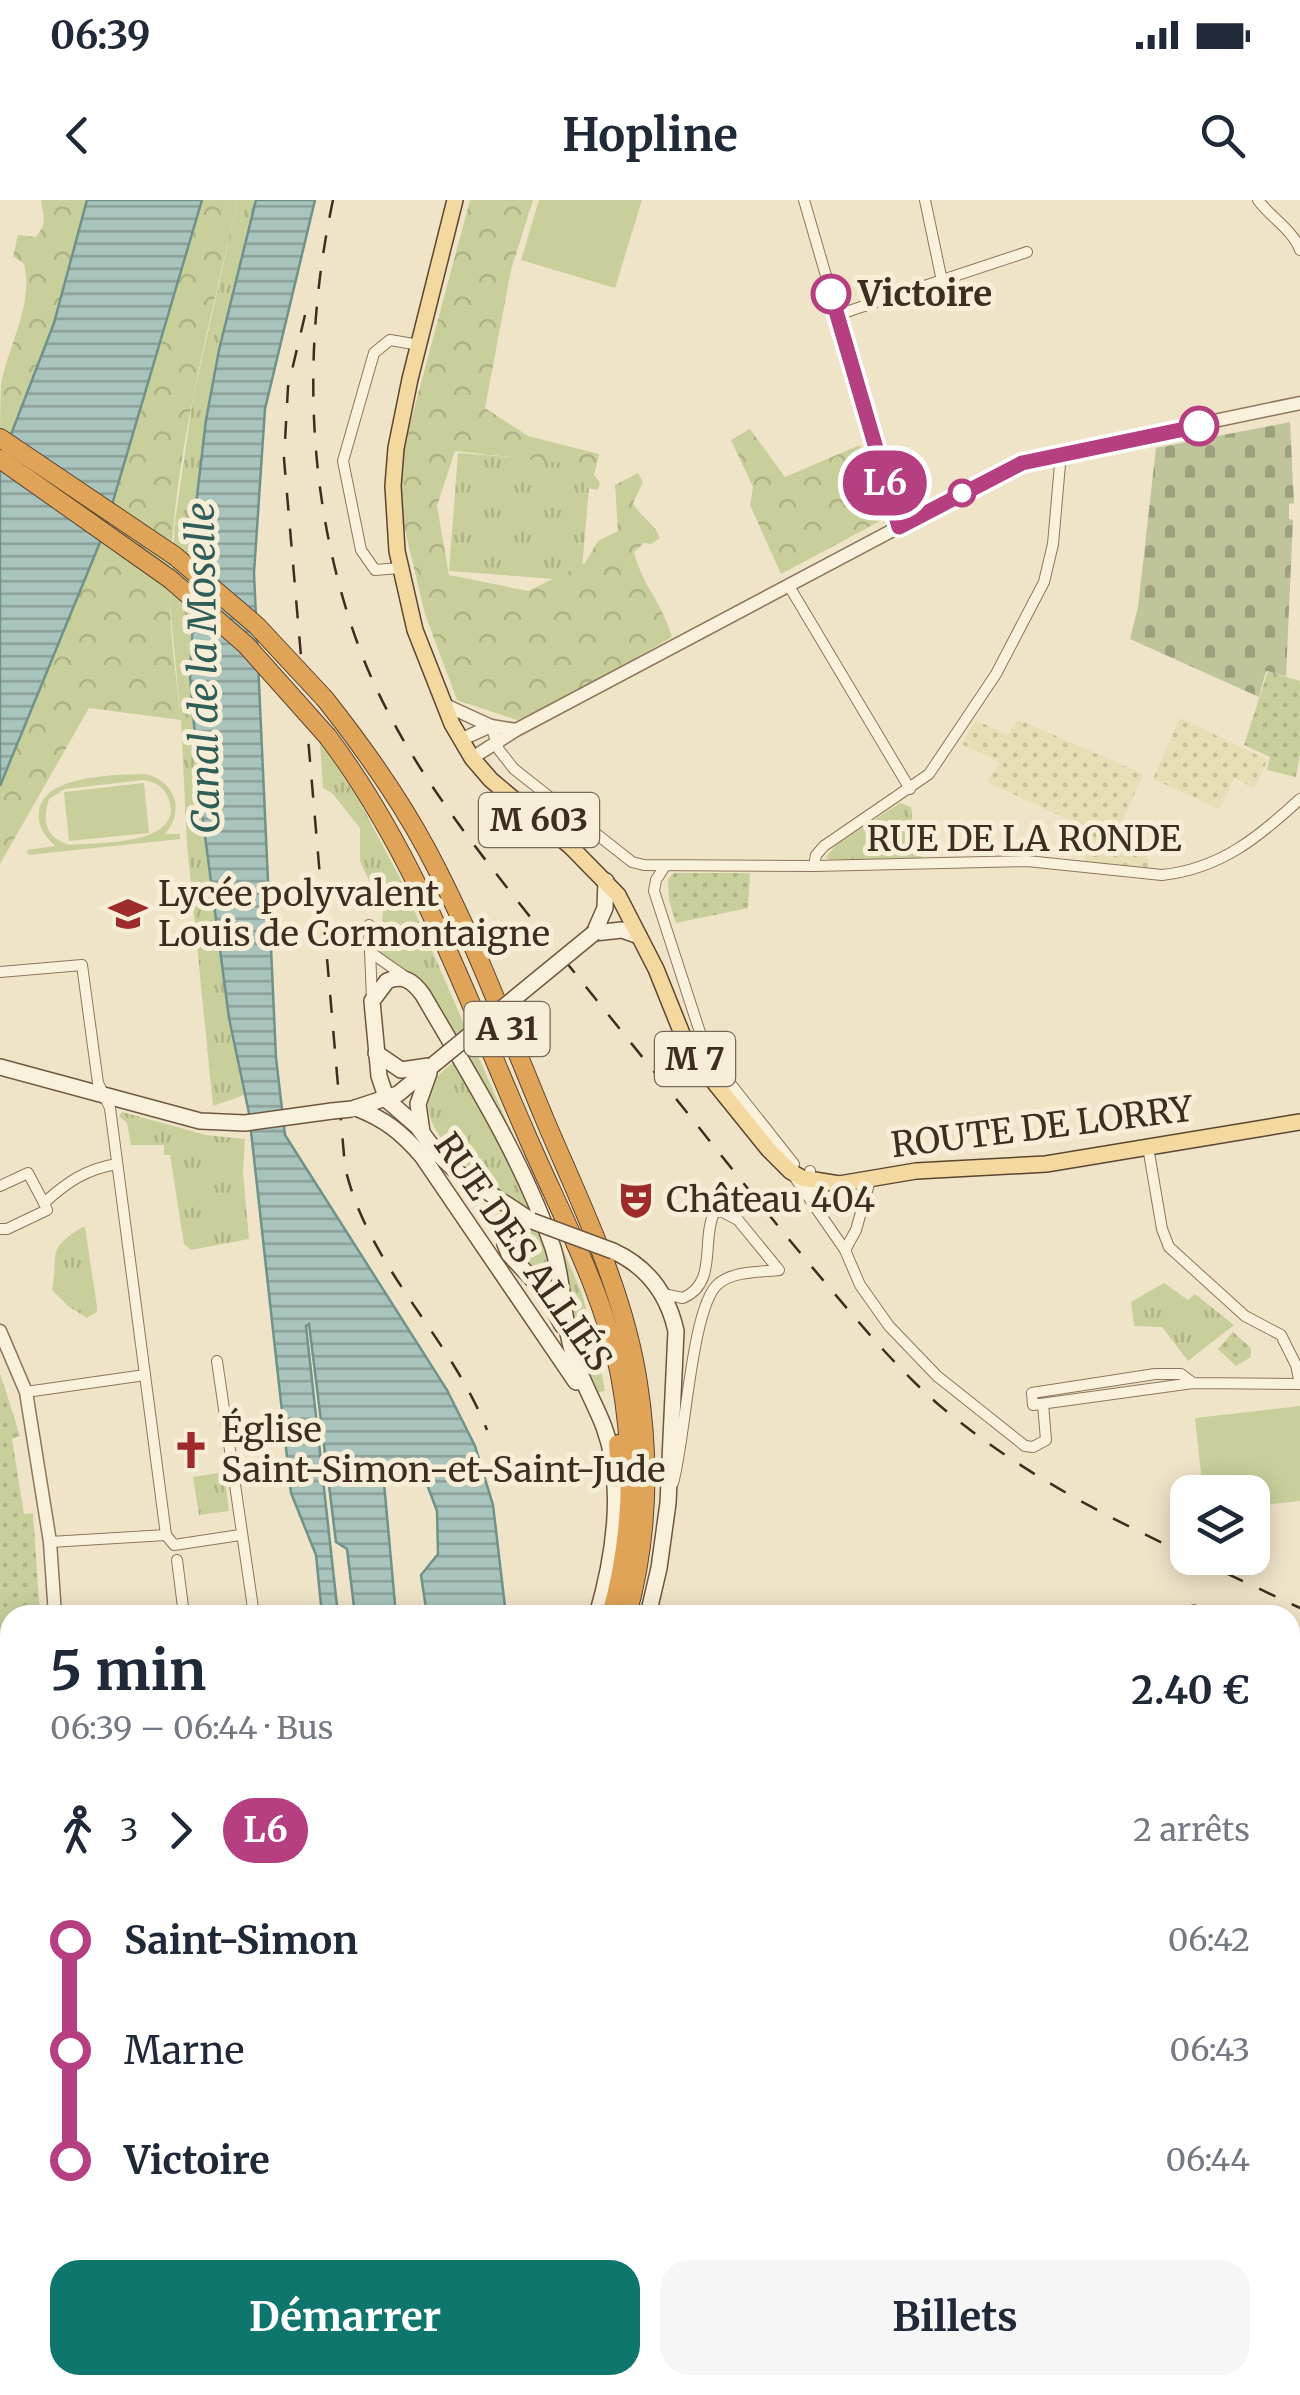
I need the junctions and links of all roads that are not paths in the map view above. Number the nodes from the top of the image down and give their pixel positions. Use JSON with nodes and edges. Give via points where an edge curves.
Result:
{"nodes":[{"id":1,"x":455,"y":200,"type":"edge"},
{"id":2,"x":804,"y":200,"type":"edge"},
{"id":3,"x":925,"y":200,"type":"edge"},
{"id":4,"x":1258,"y":200,"type":"edge"},
{"id":5,"x":1300,"y":250,"type":"edge"},
{"id":6,"x":1027,"y":252,"type":"dead end"},
{"id":7,"x":942,"y":281,"type":"junction"},
{"id":8,"x":837,"y":315,"type":"junction"},
{"id":9,"x":419,"y":344,"type":"junction"},
{"id":10,"x":1300,"y":403,"type":"edge"},
{"id":11,"x":0,"y":438,"type":"edge"},
{"id":12,"x":1061,"y":453,"type":"junction"},
{"id":13,"x":0,"y":459,"type":"edge"},
{"id":14,"x":899,"y":527,"type":"junction"},
{"id":15,"x":400,"y":568,"type":"junction"},
{"id":16,"x":789,"y":586,"type":"junction"},
{"id":17,"x":443,"y":704,"type":"junction"},
{"id":18,"x":491,"y":726,"type":"junction"},
{"id":19,"x":516,"y":730,"type":"junction"},
{"id":20,"x":460,"y":740,"type":"junction"},
{"id":21,"x":496,"y":744,"type":"junction"},
{"id":22,"x":472,"y":758,"type":"junction"},
{"id":23,"x":910,"y":788,"type":"junction"},
{"id":24,"x":1300,"y":799,"type":"edge"},
{"id":25,"x":665,"y":866,"type":"junction"},
{"id":26,"x":814,"y":866,"type":"junction"},
{"id":27,"x":606,"y":881,"type":"junction"},
{"id":28,"x":627,"y":910,"type":"junction"},
{"id":29,"x":369,"y":926,"type":"dead end"},
{"id":30,"x":594,"y":933,"type":"junction"},
{"id":31,"x":640,"y":936,"type":"junction"},
{"id":32,"x":370,"y":952,"type":"junction"},
{"id":33,"x":0,"y":972,"type":"edge"},
{"id":34,"x":410,"y":981,"type":"junction"},
{"id":35,"x":372,"y":1002,"type":"junction"},
{"id":36,"x":376,"y":1053,"type":"junction"},
{"id":37,"x":433,"y":1065,"type":"junction"},
{"id":38,"x":0,"y":1067,"type":"edge"},
{"id":39,"x":103,"y":1094,"type":"junction"},
{"id":40,"x":387,"y":1100,"type":"junction"},
{"id":41,"x":354,"y":1109,"type":"junction"},
{"id":42,"x":1300,"y":1122,"type":"edge"},
{"id":43,"x":422,"y":1132,"type":"junction"},
{"id":44,"x":1148,"y":1148,"type":"junction"},
{"id":45,"x":117,"y":1164,"type":"junction"},
{"id":46,"x":789,"y":1166,"type":"junction"},
{"id":47,"x":810,"y":1176,"type":"junction"},
{"id":48,"x":871,"y":1177,"type":"junction"},
{"id":49,"x":0,"y":1186,"type":"edge"},
{"id":50,"x":44,"y":1203,"type":"junction"},
{"id":51,"x":532,"y":1221,"type":"junction"},
{"id":52,"x":825,"y":1223,"type":"junction"},
{"id":53,"x":0,"y":1229,"type":"edge"},
{"id":54,"x":577,"y":1249,"type":"junction"},
{"id":55,"x":845,"y":1250,"type":"junction"},
{"id":56,"x":663,"y":1294,"type":"junction"},
{"id":57,"x":0,"y":1331,"type":"edge"},
{"id":58,"x":568,"y":1336,"type":"junction"},
{"id":59,"x":217,"y":1362,"type":"dead end"},
{"id":60,"x":144,"y":1375,"type":"junction"},
{"id":61,"x":638,"y":1382,"type":"junction"},
{"id":62,"x":1300,"y":1384,"type":"edge"},
{"id":63,"x":26,"y":1392,"type":"junction"},
{"id":64,"x":590,"y":1399,"type":"junction"},
{"id":65,"x":614,"y":1478,"type":"junction"},
{"id":66,"x":668,"y":1503,"type":"junction"},
{"id":67,"x":166,"y":1535,"type":"junction"},
{"id":68,"x":240,"y":1535,"type":"junction"},
{"id":69,"x":50,"y":1542,"type":"junction"},
{"id":70,"x":177,"y":1560,"type":"dead end"},
{"id":71,"x":54,"y":1605,"type":"edge"},
{"id":72,"x":183,"y":1605,"type":"edge"},
{"id":73,"x":252,"y":1605,"type":"edge"},
{"id":74,"x":599,"y":1605,"type":"edge"},
{"id":75,"x":614,"y":1605,"type":"edge"},
{"id":76,"x":628,"y":1605,"type":"edge"},
{"id":77,"x":641,"y":1605,"type":"edge"},
{"id":78,"x":650,"y":1605,"type":"edge"}],
"edges":[{"from":1,"to":9,"type":"main road","number":"M 603"},
{"from":2,"to":8,"type":"street"},
{"from":3,"to":7,"type":"street"},
{"from":4,"to":5,"type":"street"},
{"from":6,"to":7,"type":"street"},
{"from":7,"to":8,"type":"street"},
{"from":8,"to":14,"type":"street"},
{"from":9,"to":15,"type":"main road","number":"M 603","via":[[394,467]]},
{"from":9,"to":15,"type":"street","via":[[390,340],[374,353],[344,461],[361,550],[375,570]]},
{"from":10,"to":12,"type":"street"},
{"from":11,"to":61,"type":"highway","number":"A 31","bridge":true,"via":[[189,567],[257,626],[374,764],[455,908],[599,1248]]},
{"from":12,"to":14,"type":"street","via":[[999,473]]},
{"from":12,"to":23,"type":"street","via":[[1052,544],[1039,594],[941,759]]},
{"from":13,"to":54,"type":"highway","number":"A 31","bridge":true,"via":[[209,611],[283,682],[328,737],[405,862]]},
{"from":14,"to":16,"type":"street"},
{"from":15,"to":17,"type":"main road","number":"M 603"},
{"from":16,"to":19,"type":"street"},
{"from":16,"to":23,"type":"street"},
{"from":17,"to":18,"type":"street"},
{"from":17,"to":20,"type":"main road","number":"M 603"},
{"from":18,"to":19,"type":"street"},
{"from":18,"to":20,"type":"street"},
{"from":18,"to":21,"type":"street"},
{"from":19,"to":21,"type":"street"},
{"from":20,"to":22,"type":"main road","number":"M 603"},
{"from":21,"to":22,"type":"street"},
{"from":21,"to":25,"type":"street","name":"RUE DE LA RONDE","via":[[514,770],[632,862]]},
{"from":22,"to":27,"type":"main road","number":"M 603"},
{"from":23,"to":26,"type":"street","via":[[824,846]]},
{"from":24,"to":26,"type":"street","name":"RUE DE LA RONDE","via":[[1238,851],[1184,872],[1027,860]]},
{"from":25,"to":26,"type":"street","name":"RUE DE LA RONDE"},
{"from":25,"to":46,"type":"street","via":[[654,891],[707,1054]]},
{"from":27,"to":28,"type":"main road","number":"M 603"},
{"from":27,"to":30,"type":"main road","number":"M 603","via":[[605,908]]},
{"from":28,"to":30,"type":"main road"},
{"from":28,"to":31,"type":"main road","name":"ROUTE DE LORRY","number":"M 7"},
{"from":29,"to":32,"type":"street"},
{"from":30,"to":31,"type":"main road"},
{"from":30,"to":37,"type":"main road","bridge":true},
{"from":31,"to":46,"type":"main road","name":"ROUTE DE LORRY","number":"M 7","via":[[696,1061]]},
{"from":32,"to":34,"type":"street"},
{"from":32,"to":35,"type":"street"},
{"from":33,"to":39,"type":"street","via":[[82,965]]},
{"from":34,"to":35,"type":"main road","via":[[387,981]]},
{"from":34,"to":58,"type":"main road","name":"RUE DES ALLIÉS","via":[[526,1179],[558,1264]]},
{"from":35,"to":36,"type":"main road"},
{"from":36,"to":37,"type":"main road","via":[[401,1070]]},
{"from":36,"to":40,"type":"main road"},
{"from":37,"to":40,"type":"main road"},
{"from":37,"to":43,"type":"main road","via":[[418,1104]]},
{"from":38,"to":39,"type":"main road"},
{"from":39,"to":41,"type":"main road","bridge":true,"via":[[226,1124]]},
{"from":39,"to":45,"type":"street"},
{"from":40,"to":41,"type":"main road"},
{"from":40,"to":43,"type":"main road"},
{"from":41,"to":64,"type":"main road","name":"RUE DES ALLIÉS","via":[[392,1125],[422,1156]]},
{"from":42,"to":44,"type":"main road","name":"ROUTE DE LORRY","number":"M 7"},
{"from":43,"to":51,"type":"main road","via":[[457,1172]]},
{"from":44,"to":48,"type":"main road","name":"ROUTE DE LORRY","number":"M 7","via":[[1033,1166]]},
{"from":44,"to":62,"type":"street","via":[[1168,1247],[1245,1316],[1281,1335]]},
{"from":45,"to":50,"type":"street","via":[[74,1177]]},
{"from":45,"to":60,"type":"street"},
{"from":46,"to":47,"type":"main road","name":"ROUTE DE LORRY","number":"M 7"},
{"from":46,"to":52,"type":"street"},
{"from":47,"to":48,"type":"main road","name":"ROUTE DE LORRY","number":"M 7","via":[[832,1184]]},
{"from":47,"to":52,"type":"street"},
{"from":48,"to":55,"type":"street"},
{"from":49,"to":50,"type":"street","via":[[28,1173]]},
{"from":50,"to":53,"type":"street","via":[[48,1210]]},
{"from":51,"to":56,"type":"main road","bridge":true,"via":[[614,1251]]},
{"from":51,"to":58,"type":"main road","via":[[510,1228],[505,1244],[546,1294]]},
{"from":52,"to":55,"type":"street"},
{"from":54,"to":65,"type":"highway","via":[[611,1386],[620,1458]]},
{"from":54,"to":75,"type":"highway","number":"A 31","via":[[611,1339],[627,1419],[629,1510]]},
{"from":55,"to":62,"type":"street","via":[[889,1326],[936,1376],[1018,1442],[1034,1447],[1046,1440],[1043,1404],[1193,1382]]},
{"from":56,"to":66,"type":"main road","via":[[677,1339]]},
{"from":56,"to":66,"type":"street","via":[[683,1298],[700,1285],[709,1224],[721,1210],[738,1220],[778,1270],[720,1282],[708,1296]]},
{"from":57,"to":63,"type":"street"},
{"from":58,"to":64,"type":"main road","name":"RUE DES ALLIÉS"},
{"from":59,"to":68,"type":"street"},
{"from":60,"to":63,"type":"street"},
{"from":60,"to":67,"type":"street"},
{"from":61,"to":76,"type":"highway","number":"A 31","via":[[645,1495]]},
{"from":61,"to":77,"type":"highway","via":[[651,1422],[654,1482]]},
{"from":63,"to":69,"type":"street"},
{"from":64,"to":65,"type":"main road","name":"RUE DES ALLIÉS","via":[[603,1424]]},
{"from":65,"to":74,"type":"main road","name":"RUE DES ALLIÉS","via":[[613,1530]]},
{"from":66,"to":78,"type":"main road"},
{"from":67,"to":68,"type":"street","via":[[174,1545]]},
{"from":67,"to":69,"type":"street"},
{"from":68,"to":73,"type":"street"},
{"from":69,"to":71,"type":"street"},
{"from":70,"to":72,"type":"street"}]}
